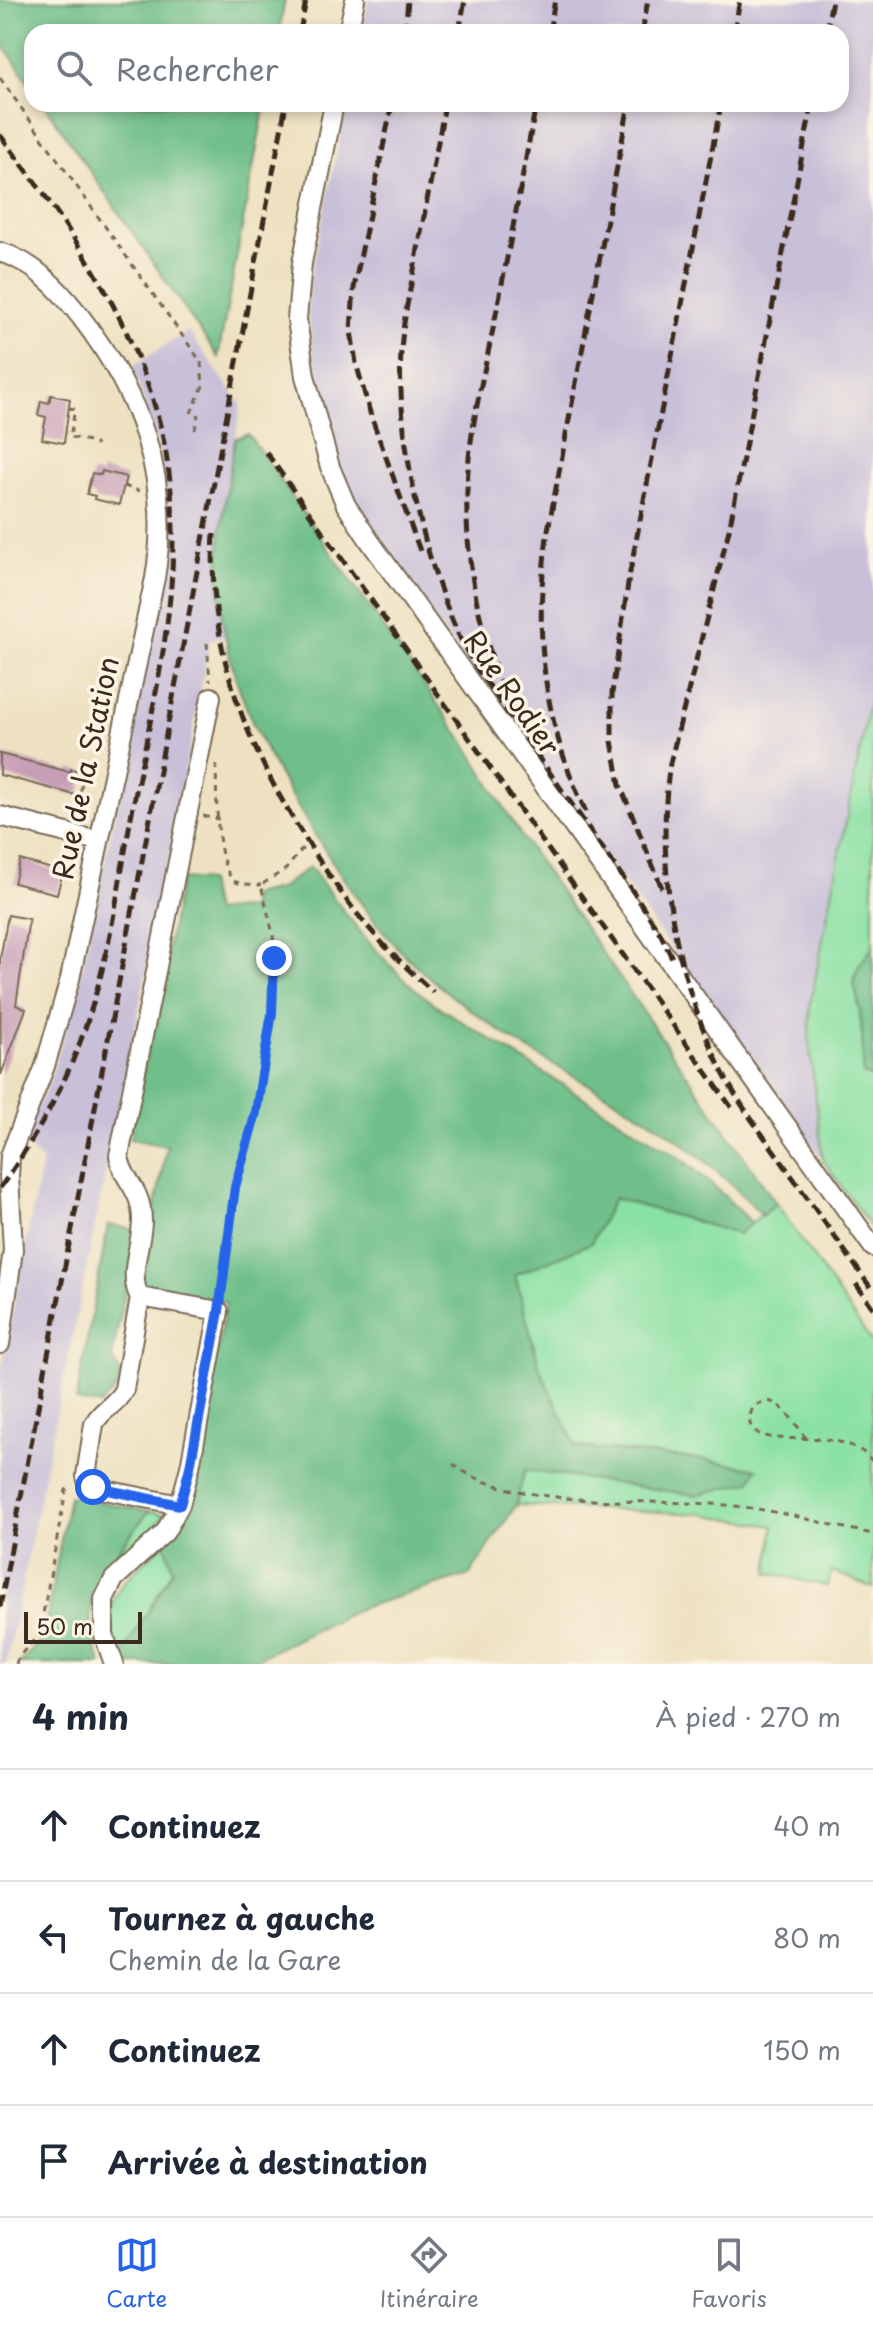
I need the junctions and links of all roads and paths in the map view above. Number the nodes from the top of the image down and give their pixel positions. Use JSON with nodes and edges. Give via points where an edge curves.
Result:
{"nodes":[{"id":1,"x":355,"y":0,"type":"edge"},
{"id":2,"x":350,"y":24,"type":"edge"},
{"id":3,"x":0,"y":78,"type":"edge"},
{"id":4,"x":24,"y":112,"type":"edge"},
{"id":5,"x":24,"y":112,"type":"edge"},
{"id":6,"x":332,"y":112,"type":"edge"},
{"id":7,"x":0,"y":252,"type":"edge"},
{"id":8,"x":69,"y":408,"type":"dead end"},
{"id":9,"x":191,"y":413,"type":"dead end"},
{"id":10,"x":198,"y":414,"type":"dead end"},
{"id":11,"x":195,"y":430,"type":"dead end"},
{"id":12,"x":96,"y":446,"type":"dead end"},
{"id":13,"x":207,"y":643,"type":"dead end"},
{"id":14,"x":211,"y":697,"type":"joint"},
{"id":15,"x":215,"y":755,"type":"dead end"},
{"id":16,"x":0,"y":816,"type":"edge"},
{"id":17,"x":98,"y":841,"type":"junction"},
{"id":18,"x":303,"y":848,"type":"dead end"},
{"id":19,"x":261,"y":885,"type":"junction"},
{"id":20,"x":873,"y":1247,"type":"edge"},
{"id":21,"x":140,"y":1297,"type":"junction"},
{"id":22,"x":219,"y":1311,"type":"junction"},
{"id":23,"x":0,"y":1344,"type":"edge"},
{"id":24,"x":806,"y":1438,"type":"junction"},
{"id":25,"x":873,"y":1462,"type":"edge"},
{"id":26,"x":453,"y":1464,"type":"dead end"},
{"id":27,"x":66,"y":1490,"type":"dead end"},
{"id":28,"x":180,"y":1505,"type":"junction"},
{"id":29,"x":873,"y":1534,"type":"edge"},
{"id":30,"x":16,"y":1664,"type":"edge"},
{"id":31,"x":114,"y":1664,"type":"edge"}],
"edges":[{"from":1,"to":2,"type":"street"},
{"from":3,"to":4,"type":"path"},
{"from":5,"to":9,"type":"path","via":[[201,362],[203,386]]},
{"from":6,"to":20,"type":"street","name":"Rue Rodier","via":[[297,309],[305,376],[338,487],[369,540]]},
{"from":7,"to":17,"type":"street","name":"Rue de la Station","via":[[41,274],[103,347],[133,401],[155,474],[158,559]]},
{"from":8,"to":12,"type":"path","via":[[75,409],[70,437]]},
{"from":10,"to":11,"type":"path"},
{"from":13,"to":14,"type":"path"},
{"from":14,"to":21,"type":"street","via":[[119,1156],[141,1206],[135,1278]]},
{"from":15,"to":19,"type":"path","via":[[227,873],[237,882]]},
{"from":16,"to":17,"type":"street"},
{"from":17,"to":23,"type":"street","name":"Rue de la Station","via":[[63,1009],[10,1156],[13,1250]]},
{"from":18,"to":19,"type":"path","via":[[286,869]]},
{"from":19,"to":22,"type":"path","via":[[273,934],[272,1013],[256,1112],[235,1187]]},
{"from":21,"to":22,"type":"street"},
{"from":21,"to":28,"type":"street","via":[[124,1389],[94,1424],[86,1476],[100,1489]]},
{"from":22,"to":28,"type":"street"},
{"from":24,"to":24,"type":"path","via":[[763,1436],[752,1430],[749,1417],[756,1405],[772,1402],[788,1413]]},
{"from":24,"to":25,"type":"path","via":[[845,1443]]},
{"from":26,"to":29,"type":"path","via":[[464,1474],[510,1491],[735,1506]]},
{"from":27,"to":30,"type":"path","via":[[40,1630]]},
{"from":28,"to":31,"type":"street","via":[[165,1532],[108,1589],[102,1622]]}]}
